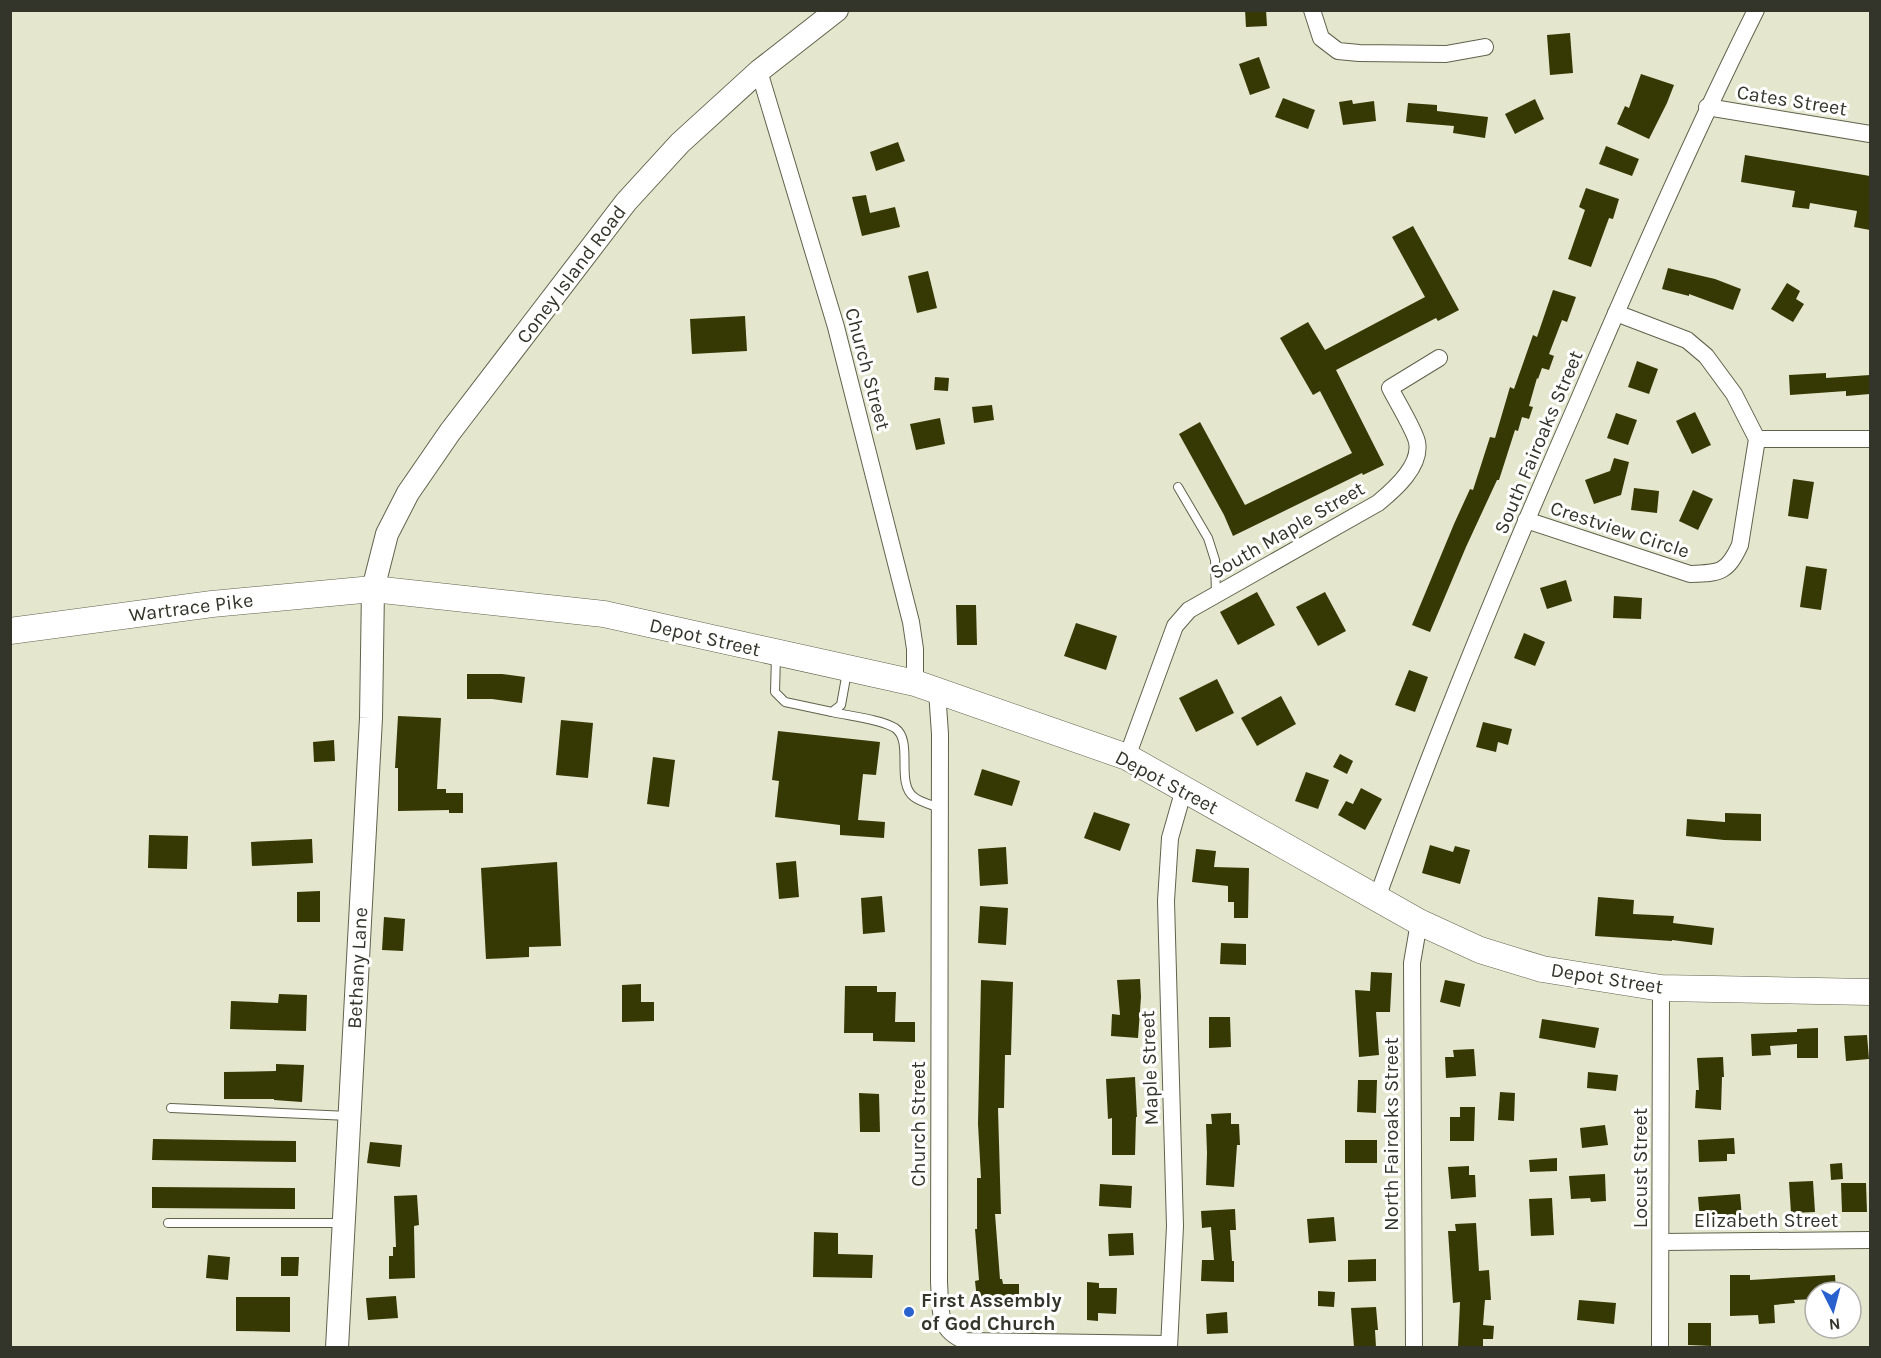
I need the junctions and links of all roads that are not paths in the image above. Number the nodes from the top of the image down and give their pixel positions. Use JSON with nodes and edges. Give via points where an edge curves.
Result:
{"nodes":[{"id":1,"x":837,"y":10,"type":"edge"},
{"id":2,"x":1312,"y":10,"type":"edge"},
{"id":3,"x":1756,"y":10,"type":"edge"},
{"id":4,"x":1485,"y":47,"type":"dead end"},
{"id":5,"x":759,"y":71,"type":"junction"},
{"id":6,"x":1707,"y":107,"type":"junction"},
{"id":7,"x":1870,"y":134,"type":"edge"},
{"id":8,"x":1616,"y":313,"type":"junction"},
{"id":9,"x":1439,"y":358,"type":"dead end"},
{"id":10,"x":1870,"y":438,"type":"edge"},
{"id":11,"x":1757,"y":440,"type":"junction"},
{"id":12,"x":1178,"y":487,"type":"dead end"},
{"id":13,"x":1526,"y":520,"type":"junction"},
{"id":14,"x":373,"y":589,"type":"junction"},
{"id":15,"x":1216,"y":595,"type":"junction"},
{"id":16,"x":10,"y":631,"type":"edge"},
{"id":17,"x":776,"y":652,"type":"junction"},
{"id":18,"x":848,"y":668,"type":"junction"},
{"id":19,"x":926,"y":687,"type":"junction"},
{"id":20,"x":831,"y":712,"type":"junction"},
{"id":21,"x":1127,"y":757,"type":"junction"},
{"id":22,"x":1184,"y":789,"type":"junction"},
{"id":23,"x":939,"y":808,"type":"junction"},
{"id":24,"x":1377,"y":898,"type":"junction"},
{"id":25,"x":1419,"y":922,"type":"junction"},
{"id":26,"x":1661,"y":988,"type":"junction"},
{"id":27,"x":1870,"y":992,"type":"edge"},
{"id":28,"x":171,"y":1108,"type":"dead end"},
{"id":29,"x":349,"y":1116,"type":"junction"},
{"id":30,"x":168,"y":1223,"type":"dead end"},
{"id":31,"x":344,"y":1223,"type":"junction"},
{"id":32,"x":1870,"y":1240,"type":"edge"},
{"id":33,"x":1661,"y":1242,"type":"junction"},
{"id":34,"x":1169,"y":1346,"type":"edge"},
{"id":35,"x":337,"y":1347,"type":"edge"},
{"id":36,"x":1413,"y":1347,"type":"edge"},
{"id":37,"x":1660,"y":1347,"type":"edge"}],
"edges":[{"from":1,"to":5,"type":"street","name":"Coney Island Road"},
{"from":2,"to":4,"type":"street","via":[[1321,38],[1338,51],[1446,54]]},
{"from":3,"to":6,"type":"street","name":"South Fairoaks Street"},
{"from":5,"to":14,"type":"street","name":"Coney Island Road","via":[[680,143],[626,202],[450,432],[408,493],[387,534]]},
{"from":5,"to":19,"type":"street","name":"Church Street","via":[[836,327]]},
{"from":6,"to":7,"type":"street","name":"Cates Street"},
{"from":6,"to":8,"type":"street","name":"South Fairoaks Street"},
{"from":8,"to":11,"type":"street","via":[[1688,340],[1706,356],[1734,394]]},
{"from":8,"to":13,"type":"street","name":"South Fairoaks Street"},
{"from":9,"to":15,"type":"street","name":"South Maple Street","via":[[1390,388],[1418,443],[1414,463],[1402,482],[1378,503]]},
{"from":10,"to":11,"type":"street"},
{"from":11,"to":13,"type":"street","name":"Crestview Circle","via":[[1740,545],[1726,569],[1715,573],[1690,574]]},
{"from":12,"to":15,"type":"lane","via":[[1208,538],[1215,560]]},
{"from":13,"to":24,"type":"street","name":"South Fairoaks Street"},
{"from":14,"to":16,"type":"main road","name":"Wartrace Pike","via":[[212,604]]},
{"from":14,"to":17,"type":"main road","name":"Depot Street","via":[[604,614]]},
{"from":14,"to":29,"type":"street","name":"Bethany Lane","via":[[371,718]]},
{"from":15,"to":21,"type":"street","name":"South Maple Street","via":[[1189,610],[1175,626]]},
{"from":17,"to":18,"type":"main road","name":"Depot Street"},
{"from":17,"to":20,"type":"lane","via":[[775,692],[785,702]]},
{"from":18,"to":19,"type":"main road","name":"Depot Street"},
{"from":18,"to":20,"type":"lane","via":[[841,705]]},
{"from":19,"to":21,"type":"main road","name":"Depot Street"},
{"from":19,"to":23,"type":"street","name":"Church Street","via":[[940,734]]},
{"from":20,"to":23,"type":"lane","via":[[887,724],[897,730],[902,740],[906,786],[914,797]]},
{"from":21,"to":22,"type":"main road","name":"Depot Street"},
{"from":22,"to":24,"type":"main road","name":"Depot Street"},
{"from":22,"to":34,"type":"street","name":"Maple Street","via":[[1170,838],[1166,901],[1175,1226]]},
{"from":23,"to":34,"type":"street","name":"Church Street","via":[[939,1282],[943,1324],[952,1336],[965,1341]]},
{"from":24,"to":25,"type":"main road","name":"Depot Street"},
{"from":25,"to":26,"type":"main road","name":"Depot Street","via":[[1480,950],[1542,969]]},
{"from":25,"to":36,"type":"street","name":"North Fairoaks Street","via":[[1412,963]]},
{"from":26,"to":27,"type":"main road","name":"Depot Street"},
{"from":26,"to":33,"type":"street","name":"Locust Street"},
{"from":28,"to":29,"type":"lane"},
{"from":29,"to":31,"type":"street","name":"Bethany Lane"},
{"from":30,"to":31,"type":"lane"},
{"from":31,"to":35,"type":"street","name":"Bethany Lane"},
{"from":32,"to":33,"type":"street","name":"Elizabeth Street"},
{"from":33,"to":37,"type":"street","name":"Locust Street"}]}
